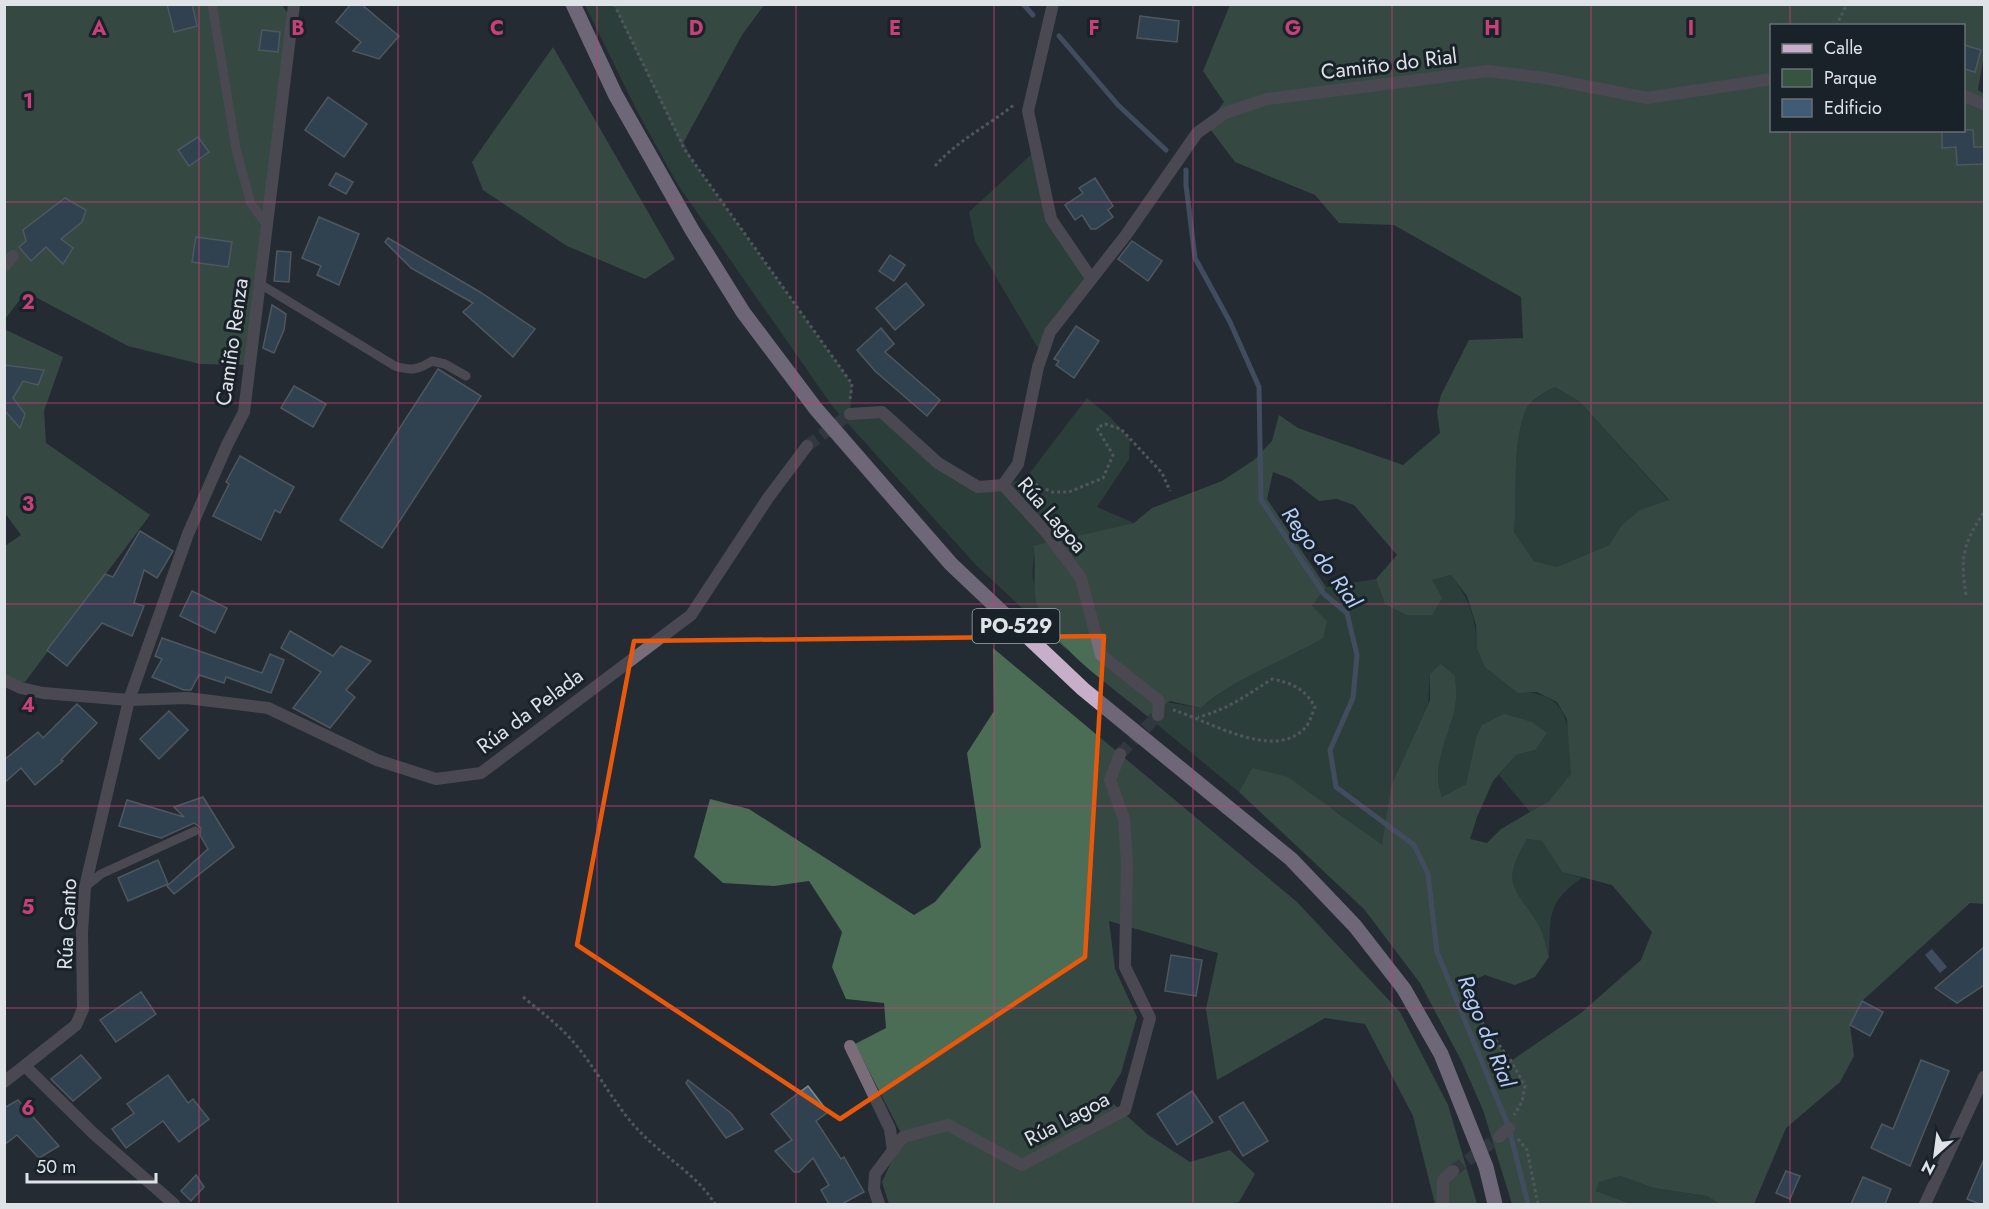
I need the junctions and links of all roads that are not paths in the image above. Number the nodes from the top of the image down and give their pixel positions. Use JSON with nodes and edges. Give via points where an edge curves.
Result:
{"nodes":[{"id":1,"x":213,"y":4,"type":"edge"},
{"id":2,"x":294,"y":4,"type":"edge"},
{"id":3,"x":573,"y":4,"type":"edge"},
{"id":4,"x":1053,"y":4,"type":"edge"},
{"id":5,"x":1770,"y":79,"type":"edge"},
{"id":6,"x":1965,"y":96,"type":"edge"},
{"id":7,"x":1984,"y":104,"type":"edge"},
{"id":8,"x":268,"y":226,"type":"junction"},
{"id":9,"x":13,"y":256,"type":"dead end"},
{"id":10,"x":4,"y":266,"type":"edge"},
{"id":11,"x":1091,"y":278,"type":"junction"},
{"id":12,"x":260,"y":284,"type":"junction"},
{"id":13,"x":466,"y":376,"type":"dead end"},
{"id":14,"x":849,"y":414,"type":"tunnel mouth"},
{"id":15,"x":807,"y":446,"type":"tunnel mouth"},
{"id":16,"x":1003,"y":485,"type":"junction"},
{"id":17,"x":4,"y":680,"type":"edge"},
{"id":18,"x":129,"y":700,"type":"junction"},
{"id":19,"x":1158,"y":715,"type":"dead end"},
{"id":20,"x":1120,"y":754,"type":"tunnel mouth"},
{"id":21,"x":195,"y":831,"type":"dead end"},
{"id":22,"x":85,"y":888,"type":"junction"},
{"id":23,"x":850,"y":1046,"type":"dead end"},
{"id":24,"x":26,"y":1067,"type":"junction"},
{"id":25,"x":1984,"y":1077,"type":"edge"},
{"id":26,"x":4,"y":1082,"type":"edge"},
{"id":27,"x":1509,"y":1128,"type":"road end"},
{"id":28,"x":1499,"y":1137,"type":"tunnel mouth"},
{"id":29,"x":893,"y":1151,"type":"junction"},
{"id":30,"x":1453,"y":1172,"type":"tunnel mouth"},
{"id":31,"x":174,"y":1204,"type":"edge"},
{"id":32,"x":879,"y":1204,"type":"edge"},
{"id":33,"x":1443,"y":1204,"type":"edge"},
{"id":34,"x":1495,"y":1204,"type":"edge"},
{"id":35,"x":1925,"y":1204,"type":"edge"}],
"edges":[{"from":1,"to":8,"type":"lane","via":[[236,149],[251,204]]},
{"from":2,"to":8,"type":"street","name":"Camiño Renza"},
{"from":3,"to":34,"type":"main road","number":"PO-529","via":[[615,94],[692,230],[743,312],[816,409],[951,564],[1083,689],[1292,859],[1355,926],[1404,989],[1441,1054],[1486,1167]]},
{"from":4,"to":11,"type":"street","via":[[1028,111],[1051,219]]},
{"from":5,"to":11,"type":"street","name":"Camiño do Rial","via":[[1647,98],[1488,71],[1267,99],[1225,113],[1197,133]]},
{"from":6,"to":7,"type":"street"},
{"from":8,"to":12,"type":"street","name":"Camiño Renza"},
{"from":9,"to":10,"type":"street"},
{"from":11,"to":16,"type":"street","name":"Camiño do Rial","via":[[1050,332],[1038,367],[1018,464]]},
{"from":12,"to":13,"type":"lane","via":[[395,366],[408,371],[432,361]]},
{"from":12,"to":18,"type":"street","name":"Camiño Renza","via":[[244,412],[188,534]]},
{"from":14,"to":16,"type":"street","name":"Rúa Lagoa","via":[[882,412],[939,463],[978,487]]},
{"from":15,"to":18,"type":"street","name":"Rúa da Pelada","via":[[691,615],[481,772],[436,779],[377,760],[268,708],[187,698]]},
{"from":16,"to":19,"type":"street","name":"Rúa Lagoa","via":[[1081,578],[1101,655],[1159,701]]},
{"from":17,"to":18,"type":"street","name":"Rúa da Pelada","via":[[43,693]]},
{"from":18,"to":22,"type":"street","name":"Rúa Canto"},
{"from":20,"to":29,"type":"street","name":"Rúa Lagoa","via":[[1110,780],[1124,819],[1125,967],[1150,1018],[1125,1110],[1022,1165],[948,1125],[903,1137]]},
{"from":21,"to":22,"type":"lane","via":[[101,874]]},
{"from":22,"to":24,"type":"street","name":"Rúa Canto","via":[[83,1009],[76,1025]]},
{"from":23,"to":29,"type":"street","via":[[890,1130]]},
{"from":24,"to":26,"type":"street","name":"Rúa Canto"},
{"from":24,"to":31,"type":"street"},
{"from":25,"to":35,"type":"street"},
{"from":27,"to":28,"type":"street"},
{"from":29,"to":32,"type":"street","name":"Rúa Lagoa","via":[[875,1174]]},
{"from":30,"to":33,"type":"street","via":[[1443,1179]]}]}
